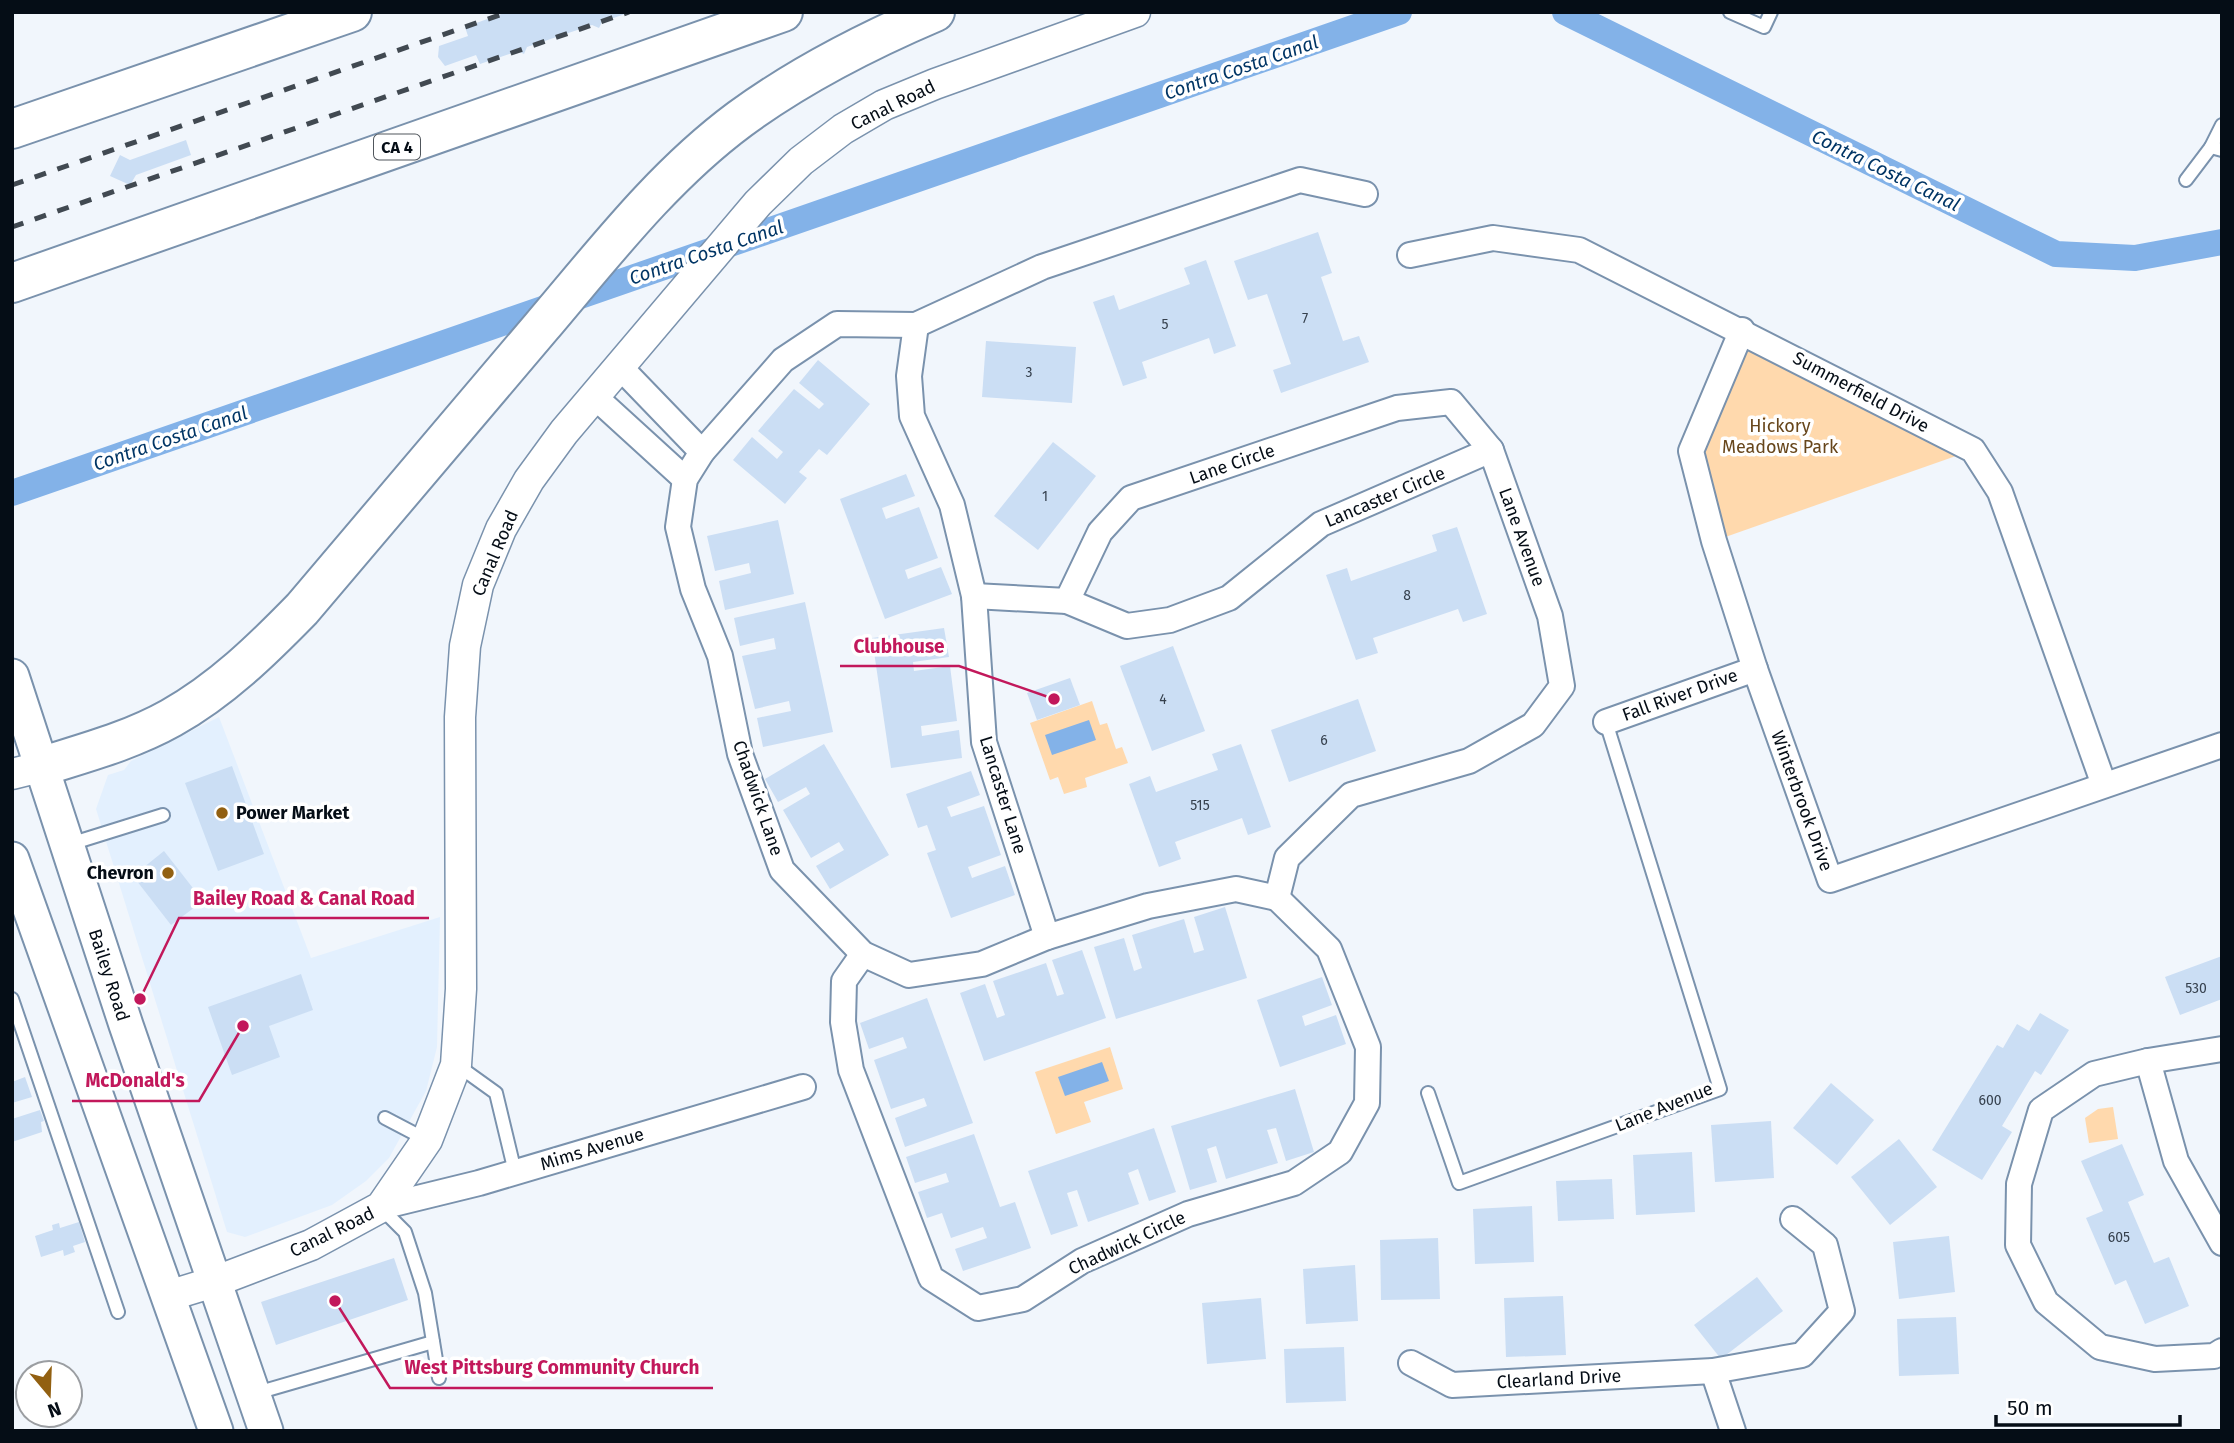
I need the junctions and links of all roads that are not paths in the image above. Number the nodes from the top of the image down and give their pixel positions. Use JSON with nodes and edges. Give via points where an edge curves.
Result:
{"nodes":[{"id":1,"x":352,"y":12,"type":"edge"},
{"id":2,"x":783,"y":12,"type":"edge"},
{"id":3,"x":935,"y":12,"type":"edge"},
{"id":4,"x":1135,"y":12,"type":"edge"},
{"id":5,"x":1730,"y":12,"type":"edge"},
{"id":6,"x":1771,"y":12,"type":"edge"},
{"id":7,"x":2222,"y":125,"type":"edge"},
{"id":8,"x":12,"y":129,"type":"edge"},
{"id":9,"x":2217,"y":148,"type":"edge"},
{"id":10,"x":2186,"y":180,"type":"dead end"},
{"id":11,"x":1365,"y":194,"type":"dead end"},
{"id":12,"x":1410,"y":255,"type":"dead end"},
{"id":13,"x":12,"y":283,"type":"edge"},
{"id":14,"x":916,"y":325,"type":"junction"},
{"id":15,"x":1742,"y":330,"type":"junction"},
{"id":16,"x":619,"y":366,"type":"junction"},
{"id":17,"x":594,"y":396,"type":"junction"},
{"id":18,"x":1451,"y":402,"type":"joint"},
{"id":19,"x":1491,"y":450,"type":"junction"},
{"id":20,"x":702,"y":452,"type":"junction"},
{"id":21,"x":685,"y":479,"type":"junction"},
{"id":22,"x":974,"y":596,"type":"junction"},
{"id":23,"x":1067,"y":601,"type":"junction"},
{"id":24,"x":1755,"y":669,"type":"junction"},
{"id":25,"x":12,"y":676,"type":"edge"},
{"id":26,"x":1606,"y":722,"type":"joint"},
{"id":27,"x":2222,"y":745,"type":"edge"},
{"id":28,"x":26,"y":771,"type":"edge"},
{"id":29,"x":2104,"y":785,"type":"junction"},
{"id":30,"x":163,"y":815,"type":"dead end"},
{"id":31,"x":66,"y":845,"type":"junction"},
{"id":32,"x":12,"y":860,"type":"edge"},
{"id":33,"x":1277,"y":898,"type":"junction"},
{"id":34,"x":1047,"y":937,"type":"junction"},
{"id":35,"x":863,"y":954,"type":"junction"},
{"id":36,"x":12,"y":999,"type":"edge"},
{"id":37,"x":2222,"y":1049,"type":"edge"},
{"id":38,"x":2148,"y":1061,"type":"junction"},
{"id":39,"x":456,"y":1065,"type":"junction"},
{"id":40,"x":803,"y":1087,"type":"dead end"},
{"id":41,"x":1429,"y":1093,"type":"dead end"},
{"id":42,"x":385,"y":1118,"type":"dead end"},
{"id":43,"x":427,"y":1140,"type":"junction"},
{"id":44,"x":515,"y":1172,"type":"junction"},
{"id":45,"x":381,"y":1207,"type":"junction"},
{"id":46,"x":1793,"y":1219,"type":"dead end"},
{"id":47,"x":2222,"y":1243,"type":"edge"},
{"id":48,"x":214,"y":1282,"type":"junction"},
{"id":49,"x":168,"y":1296,"type":"junction"},
{"id":50,"x":118,"y":1312,"type":"dead end"},
{"id":51,"x":433,"y":1342,"type":"junction"},
{"id":52,"x":2222,"y":1351,"type":"edge"},
{"id":53,"x":1411,"y":1363,"type":"dead end"},
{"id":54,"x":1713,"y":1371,"type":"junction"},
{"id":55,"x":439,"y":1378,"type":"dead end"},
{"id":56,"x":253,"y":1394,"type":"junction"},
{"id":57,"x":216,"y":1431,"type":"edge"},
{"id":58,"x":266,"y":1431,"type":"edge"},
{"id":59,"x":1733,"y":1431,"type":"edge"}],
"edges":[{"from":1,"to":8,"type":"highway"},
{"from":2,"to":13,"type":"highway","number":"CA 4"},
{"from":3,"to":28,"type":"highway","via":[[798,81],[740,120],[684,167],[615,240],[258,654],[170,719],[129,738]]},
{"from":4,"to":16,"type":"street","name":"Canal Road","via":[[884,104],[843,129],[758,203]]},
{"from":5,"to":6,"type":"lane","via":[[1764,27]]},
{"from":7,"to":9,"type":"lane"},
{"from":9,"to":10,"type":"lane"},
{"from":11,"to":14,"type":"street","via":[[1300,180],[1042,267]]},
{"from":12,"to":15,"type":"street","name":"Summerfield Drive","via":[[1493,238],[1579,250]]},
{"from":14,"to":20,"type":"street","name":"Chadwick Lane","via":[[836,324],[783,360]]},
{"from":14,"to":22,"type":"street","name":"Lancaster Lane","via":[[909,376],[912,416],[952,505]]},
{"from":15,"to":24,"type":"street","name":"Winterbrook Drive","via":[[1690,451]]},
{"from":15,"to":29,"type":"street","name":"Summerfield Drive","via":[[1973,450],[2000,492]]},
{"from":16,"to":17,"type":"street","name":"Canal Road"},
{"from":16,"to":20,"type":"street"},
{"from":17,"to":21,"type":"street"},
{"from":17,"to":39,"type":"street","name":"Canal Road","via":[[529,480],[478,585],[460,717]]},
{"from":18,"to":19,"type":"street","name":"Lane Avenue"},
{"from":18,"to":23,"type":"street","name":"Lane Circle","via":[[1397,408],[1131,498],[1100,532]]},
{"from":19,"to":23,"type":"street","name":"Lancaster Circle","via":[[1321,524],[1229,598],[1170,620],[1127,626]]},
{"from":19,"to":33,"type":"street","name":"Lane Avenue","via":[[1550,617],[1562,686],[1533,725],[1468,761],[1351,795],[1287,858]]},
{"from":20,"to":21,"type":"street","name":"Chadwick Lane"},
{"from":21,"to":35,"type":"street","name":"Chadwick Lane","via":[[678,527],[693,589],[720,656],[740,754],[782,870]]},
{"from":22,"to":23,"type":"street","name":"Lancaster Circle"},
{"from":22,"to":34,"type":"street","name":"Lancaster Lane","via":[[984,742]]},
{"from":24,"to":26,"type":"street","name":"Fall River Drive"},
{"from":24,"to":29,"type":"street","name":"Winterbrook Drive","via":[[1830,880]]},
{"from":25,"to":28,"type":"main road","name":"Bailey Road"},
{"from":26,"to":41,"type":"lane","name":"Lane Avenue","via":[[1720,1089],[1459,1183]]},
{"from":27,"to":29,"type":"street","name":"Winterbrook Drive"},
{"from":28,"to":31,"type":"main road","name":"Bailey Road"},
{"from":30,"to":31,"type":"lane"},
{"from":31,"to":48,"type":"main road","name":"Bailey Road"},
{"from":32,"to":49,"type":"main road"},
{"from":33,"to":34,"type":"street","name":"Chadwick Lane","via":[[1236,889],[1148,906]]},
{"from":33,"to":35,"type":"street","name":"Chadwick Circle","via":[[1329,949],[1368,1047],[1367,1103],[1340,1152],[1294,1183],[1188,1214],[1082,1261],[1023,1299],[978,1308],[931,1279],[851,1070],[842,1022],[844,981]]},
{"from":34,"to":35,"type":"street","name":"Chadwick Lane","via":[[982,964],[909,975]]},
{"from":36,"to":50,"type":"lane"},
{"from":37,"to":38,"type":"street"},
{"from":38,"to":47,"type":"street","via":[[2176,1161]]},
{"from":38,"to":52,"type":"street","via":[[2094,1074],[2041,1110],[2020,1184],[2018,1245],[2046,1302],[2100,1347],[2155,1359],[2214,1356]]},
{"from":39,"to":43,"type":"street","name":"Canal Road"},
{"from":39,"to":44,"type":"lane","via":[[496,1093]]},
{"from":40,"to":44,"type":"street","name":"Mims Avenue"},
{"from":42,"to":43,"type":"lane"},
{"from":43,"to":45,"type":"street","name":"Canal Road"},
{"from":44,"to":45,"type":"street","name":"Mims Avenue"},
{"from":45,"to":48,"type":"street","name":"Canal Road","via":[[311,1245]]},
{"from":45,"to":51,"type":"lane","via":[[405,1232],[425,1293]]},
{"from":46,"to":54,"type":"street","name":"Clearland Drive","via":[[1825,1245],[1842,1311],[1802,1355]]},
{"from":48,"to":49,"type":"street","name":"Canal Road"},
{"from":48,"to":56,"type":"main road","name":"Bailey Road"},
{"from":49,"to":57,"type":"main road"},
{"from":51,"to":55,"type":"lane"},
{"from":51,"to":56,"type":"lane"},
{"from":53,"to":54,"type":"street","name":"Clearland Drive","via":[[1452,1385]]},
{"from":54,"to":59,"type":"street"},
{"from":56,"to":58,"type":"main road","name":"Bailey Road"}]}
